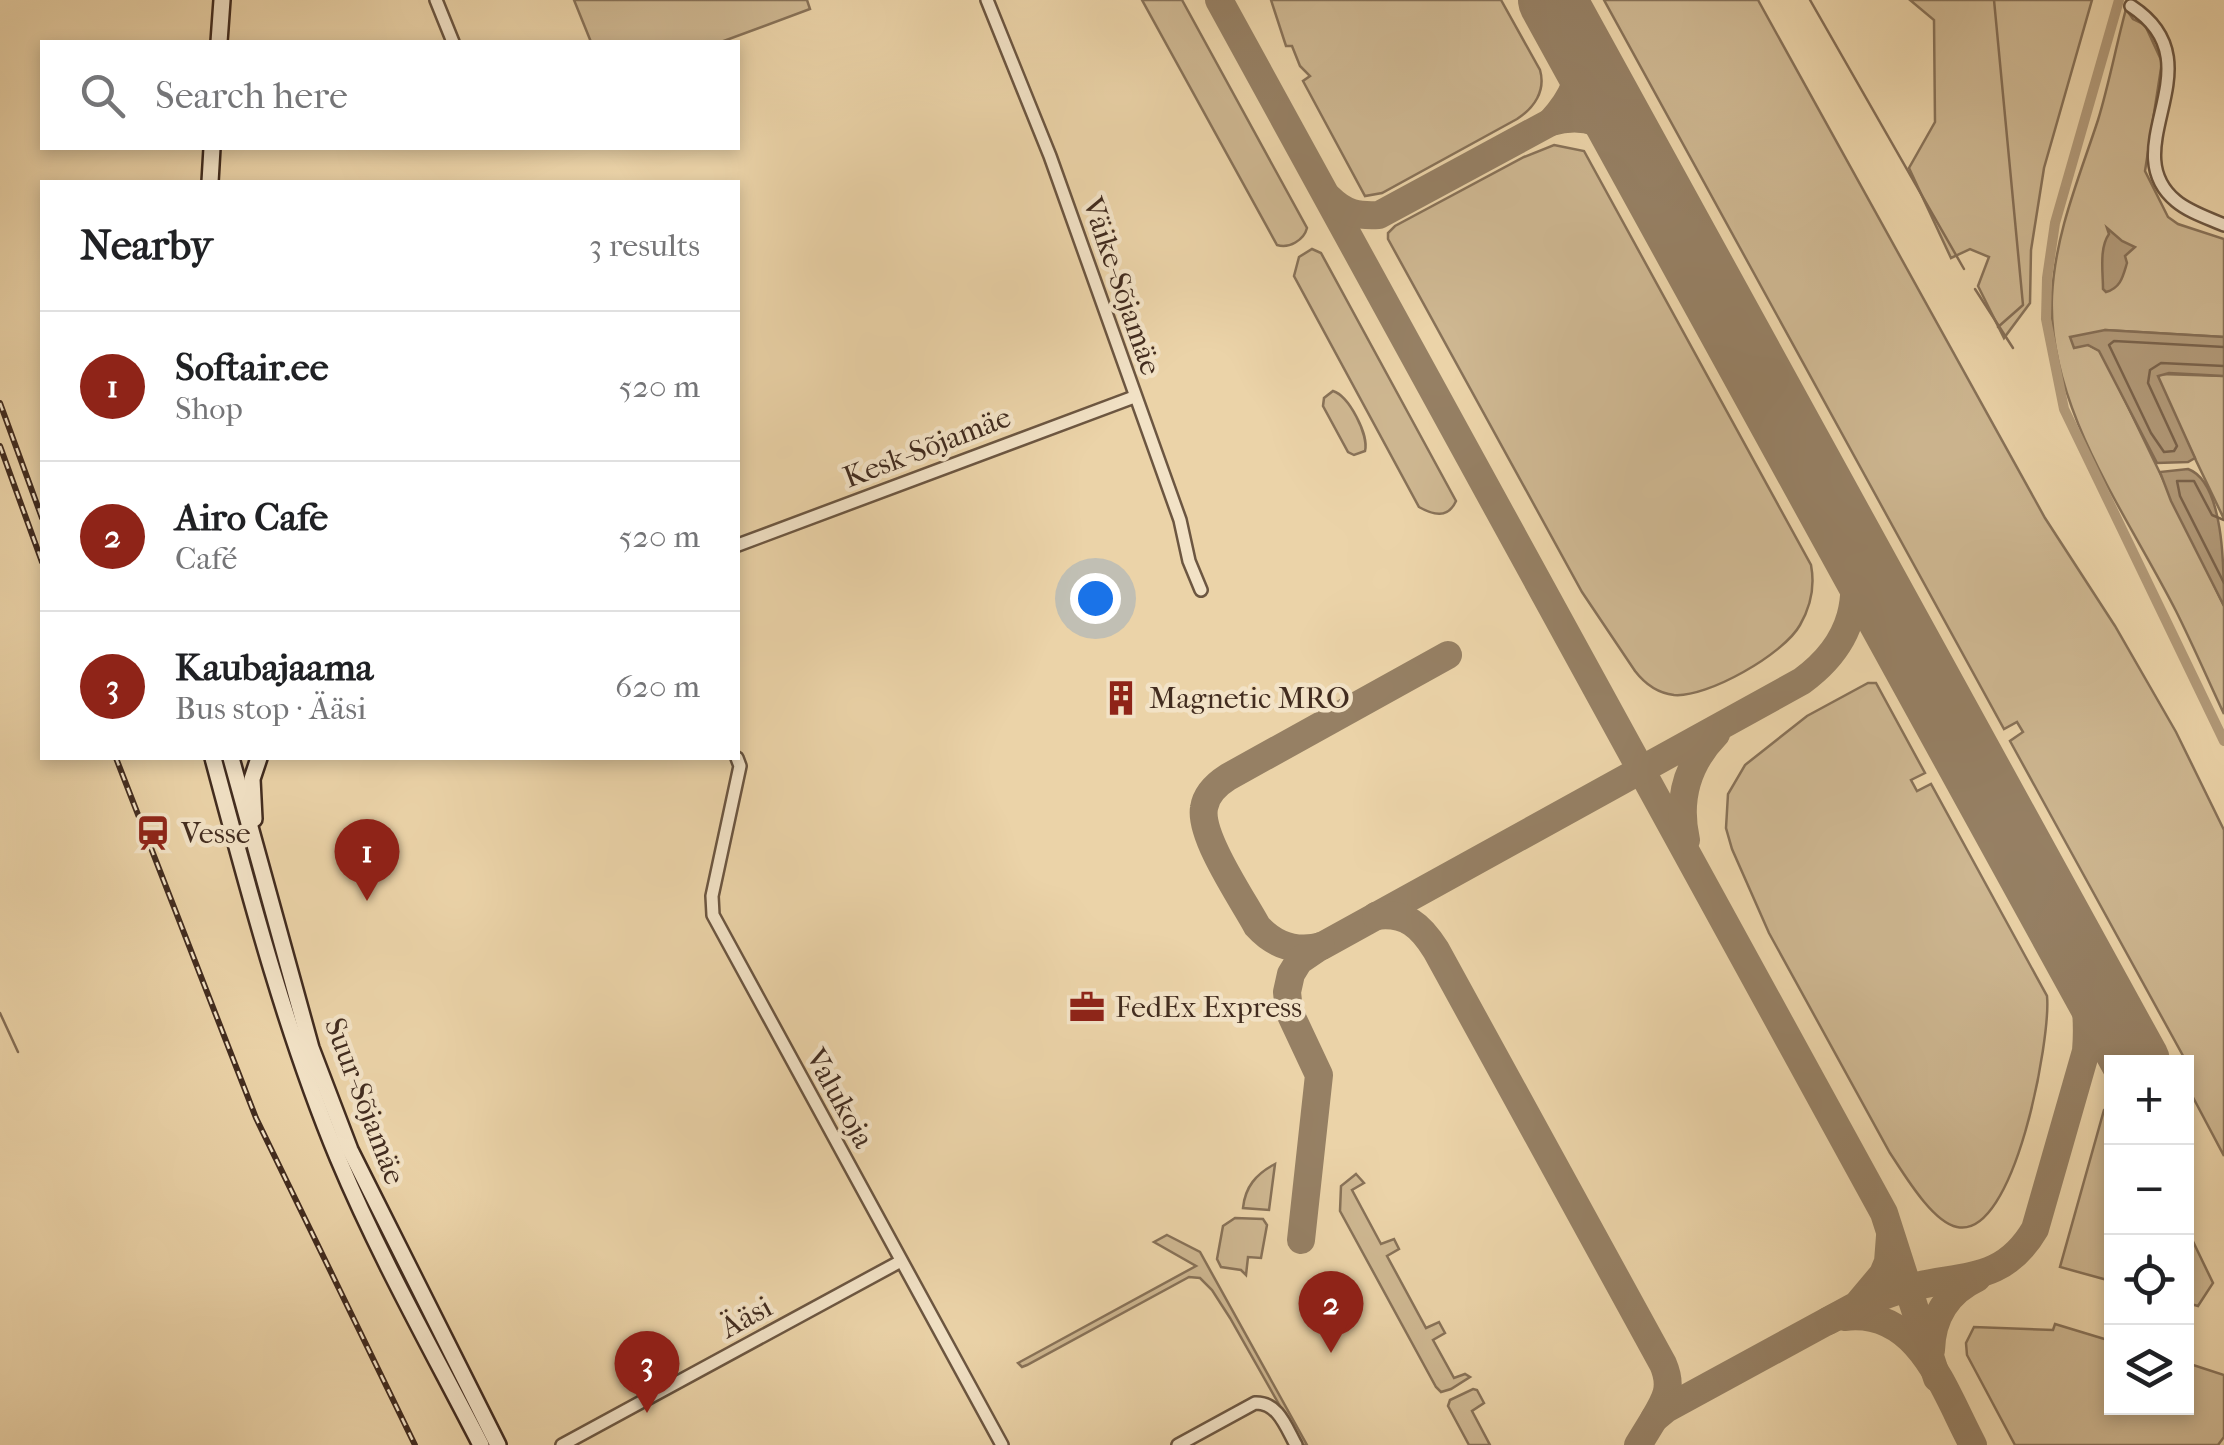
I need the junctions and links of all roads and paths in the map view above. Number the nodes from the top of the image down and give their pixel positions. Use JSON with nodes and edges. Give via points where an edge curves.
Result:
{"nodes":[{"id":1,"x":222,"y":0,"type":"edge"},
{"id":2,"x":436,"y":0,"type":"edge"},
{"id":3,"x":987,"y":0,"type":"edge"},
{"id":4,"x":2131,"y":6,"type":"dead end"},
{"id":5,"x":219,"y":40,"type":"edge"},
{"id":6,"x":452,"y":40,"type":"edge"},
{"id":7,"x":212,"y":150,"type":"edge"},
{"id":8,"x":210,"y":180,"type":"edge"},
{"id":9,"x":2224,"y":225,"type":"edge"},
{"id":10,"x":1134,"y":397,"type":"junction"},
{"id":11,"x":740,"y":545,"type":"edge"},
{"id":12,"x":1202,"y":590,"type":"dead end"},
{"id":13,"x":221,"y":760,"type":"edge"},
{"id":14,"x":221,"y":760,"type":"edge"},
{"id":15,"x":258,"y":760,"type":"edge"},
{"id":16,"x":738,"y":760,"type":"edge"},
{"id":17,"x":253,"y":838,"type":"junction"},
{"id":18,"x":900,"y":1261,"type":"junction"},
{"id":19,"x":480,"y":1445,"type":"edge"},
{"id":20,"x":498,"y":1445,"type":"edge"},
{"id":21,"x":562,"y":1445,"type":"edge"},
{"id":22,"x":1002,"y":1445,"type":"edge"},
{"id":23,"x":1178,"y":1445,"type":"edge"},
{"id":24,"x":1296,"y":1445,"type":"edge"}],
"edges":[{"from":1,"to":5,"type":"main road"},
{"from":2,"to":6,"type":"street"},
{"from":3,"to":10,"type":"street","name":"Väike-Sõjamäe"},
{"from":4,"to":9,"type":"street","via":[[2158,30],[2170,62],[2154,150],[2162,182],[2176,201]]},
{"from":7,"to":8,"type":"main road"},
{"from":10,"to":11,"type":"street","name":"Kesk-Sõjamäe"},
{"from":10,"to":12,"type":"street","name":"Väike-Sõjamäe"},
{"from":13,"to":17,"type":"main road","name":"Suur-Sõjamäe"},
{"from":14,"to":19,"type":"main road","name":"Suur-Sõjamäe","via":[[298,1052],[338,1158]]},
{"from":15,"to":17,"type":"main road","via":[[252,779]]},
{"from":16,"to":18,"type":"street","name":"Valukoja","via":[[713,915]]},
{"from":17,"to":20,"type":"main road","name":"Suur-Sõjamäe","via":[[311,1048],[350,1150]]},
{"from":18,"to":21,"type":"street","name":"Ääsi"},
{"from":18,"to":22,"type":"street","name":"Valukoja"},
{"from":23,"to":24,"type":"street","via":[[1258,1402],[1274,1408]]}]}
